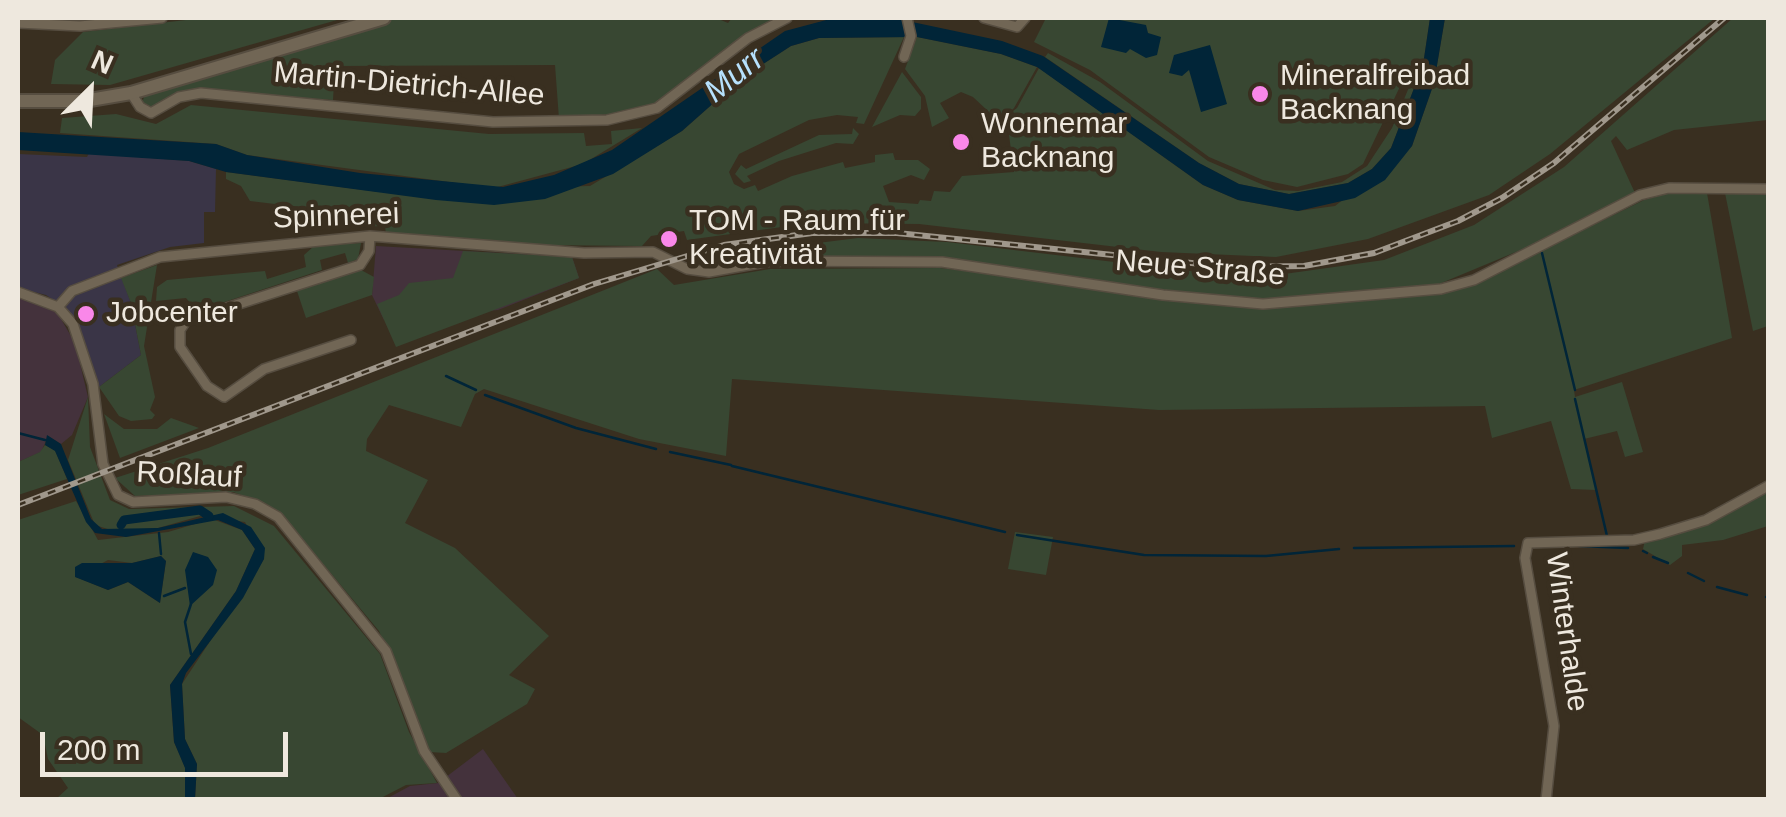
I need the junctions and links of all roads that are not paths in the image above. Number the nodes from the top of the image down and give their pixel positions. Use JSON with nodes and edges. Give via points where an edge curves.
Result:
{"nodes":[{"id":1,"x":162,"y":18,"type":"edge"},
{"id":2,"x":384,"y":18,"type":"edge"},
{"id":3,"x":787,"y":18,"type":"edge"},
{"id":4,"x":907,"y":18,"type":"edge"},
{"id":5,"x":984,"y":18,"type":"edge"},
{"id":6,"x":1024,"y":18,"type":"edge"},
{"id":7,"x":18,"y":23,"type":"edge"},
{"id":8,"x":904,"y":57,"type":"dead end"},
{"id":9,"x":131,"y":93,"type":"junction"},
{"id":10,"x":18,"y":101,"type":"edge"},
{"id":11,"x":1768,"y":189,"type":"edge"},
{"id":12,"x":370,"y":236,"type":"junction"},
{"id":13,"x":670,"y":260,"type":"joint"},
{"id":14,"x":18,"y":292,"type":"edge"},
{"id":15,"x":58,"y":307,"type":"junction"},
{"id":16,"x":351,"y":340,"type":"dead end"},
{"id":17,"x":1768,"y":486,"type":"edge"},
{"id":18,"x":458,"y":800,"type":"edge"},
{"id":19,"x":1546,"y":800,"type":"edge"}],
"edges":[{"from":1,"to":7,"type":"street","via":[[80,26]]},
{"from":2,"to":9,"type":"street"},
{"from":3,"to":9,"type":"street","name":"Martin-Dietrich-Allee","via":[[748,38],[657,108],[606,120],[493,122],[201,92],[151,113]]},
{"from":4,"to":8,"type":"street","via":[[911,36]]},
{"from":5,"to":6,"type":"street","via":[[1017,26]]},
{"from":9,"to":10,"type":"street"},
{"from":11,"to":13,"type":"street","name":"Neue Straße","via":[[1668,188],[1640,196],[1474,280],[1441,289],[1263,304],[1163,296],[942,262],[771,261],[709,272]]},
{"from":12,"to":13,"type":"street","name":"Spinnerei","via":[[584,254],[652,252]]},
{"from":12,"to":15,"type":"street","name":"Spinnerei","via":[[160,256],[72,291]]},
{"from":12,"to":16,"type":"street","via":[[360,265],[186,322],[180,330],[180,347],[207,386],[224,397],[264,370]]},
{"from":14,"to":15,"type":"street"},
{"from":15,"to":18,"type":"street","name":"Roßlauf","via":[[82,350],[103,464],[118,495],[133,502],[226,497],[278,518],[386,652],[416,734]]},
{"from":17,"to":19,"type":"street","name":"Winterhalde","via":[[1706,520],[1648,537],[1528,543],[1525,558],[1554,726]]}]}
